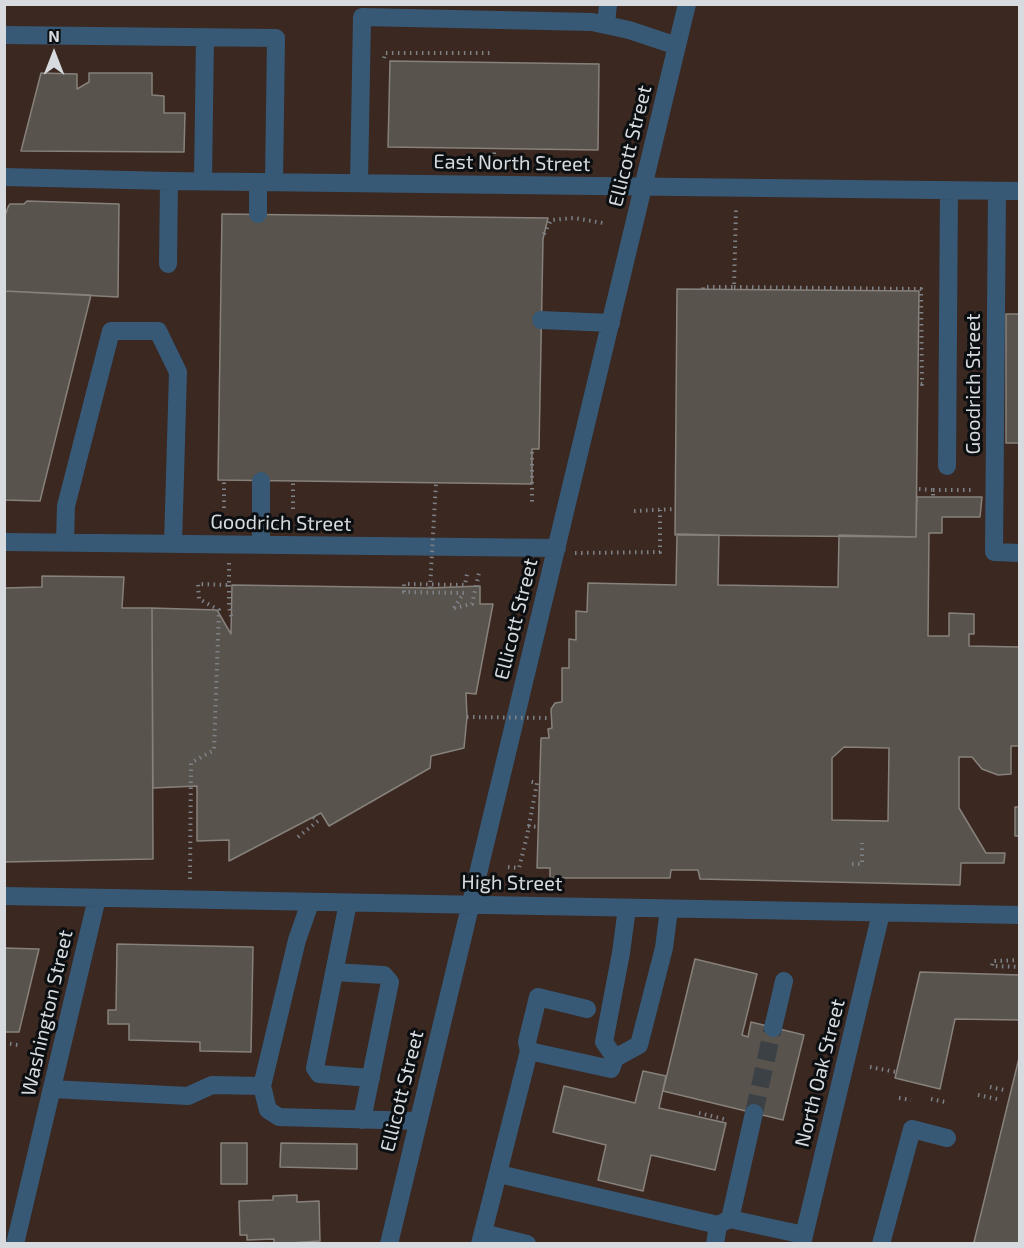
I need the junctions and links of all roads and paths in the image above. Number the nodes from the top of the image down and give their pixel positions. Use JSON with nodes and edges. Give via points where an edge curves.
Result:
{"nodes":[{"id":1,"x":608,"y":4,"type":"edge"},
{"id":2,"x":687,"y":4,"type":"edge"},
{"id":3,"x":362,"y":11,"type":"edge"},
{"id":4,"x":606,"y":25,"type":"junction"},
{"id":5,"x":4,"y":34,"type":"edge"},
{"id":6,"x":205,"y":38,"type":"junction"},
{"id":7,"x":677,"y":46,"type":"junction"},
{"id":8,"x":385,"y":52,"type":"dead end"},
{"id":9,"x":490,"y":53,"type":"dead end"},
{"id":10,"x":494,"y":152,"type":"dead end"},
{"id":11,"x":494,"y":165,"type":"dead end"},
{"id":12,"x":4,"y":177,"type":"edge"},
{"id":13,"x":169,"y":181,"type":"junction"},
{"id":14,"x":203,"y":182,"type":"junction"},
{"id":15,"x":266,"y":182,"type":"junction"},
{"id":16,"x":359,"y":183,"type":"junction"},
{"id":17,"x":644,"y":187,"type":"junction"},
{"id":18,"x":949,"y":190,"type":"junction"},
{"id":19,"x":997,"y":191,"type":"junction"},
{"id":20,"x":1020,"y":191,"type":"edge"},
{"id":21,"x":736,"y":205,"type":"dead end"},
{"id":22,"x":258,"y":214,"type":"dead end"},
{"id":23,"x":603,"y":223,"type":"dead end"},
{"id":24,"x":544,"y":234,"type":"dead end"},
{"id":25,"x":168,"y":264,"type":"dead end"},
{"id":26,"x":734,"y":287,"type":"junction"},
{"id":27,"x":703,"y":289,"type":"dead end"},
{"id":28,"x":542,"y":320,"type":"dead end"},
{"id":29,"x":610,"y":323,"type":"junction"},
{"id":30,"x":918,"y":383,"type":"dead end"},
{"id":31,"x":532,"y":452,"type":"dead end"},
{"id":32,"x":947,"y":466,"type":"dead end"},
{"id":33,"x":224,"y":480,"type":"dead end"},
{"id":34,"x":261,"y":481,"type":"dead end"},
{"id":35,"x":293,"y":481,"type":"dead end"},
{"id":36,"x":436,"y":483,"type":"dead end"},
{"id":37,"x":919,"y":489,"type":"dead end"},
{"id":38,"x":933,"y":490,"type":"junction"},
{"id":39,"x":981,"y":490,"type":"dead end"},
{"id":40,"x":933,"y":497,"type":"dead end"},
{"id":41,"x":532,"y":505,"type":"dead end"},
{"id":42,"x":224,"y":508,"type":"dead end"},
{"id":43,"x":293,"y":509,"type":"dead end"},
{"id":44,"x":675,"y":509,"type":"dead end"},
{"id":45,"x":660,"y":510,"type":"junction"},
{"id":46,"x":634,"y":511,"type":"dead end"},
{"id":47,"x":4,"y":542,"type":"edge"},
{"id":48,"x":65,"y":542,"type":"junction"},
{"id":49,"x":173,"y":544,"type":"junction"},
{"id":50,"x":261,"y":545,"type":"junction"},
{"id":51,"x":565,"y":551,"type":"junction"},
{"id":52,"x":1020,"y":553,"type":"edge"},
{"id":53,"x":230,"y":571,"type":"dead end"},
{"id":54,"x":479,"y":573,"type":"dead end"},
{"id":55,"x":466,"y":574,"type":"dead end"},
{"id":56,"x":229,"y":585,"type":"junction"},
{"id":57,"x":430,"y":588,"type":"dead end"},
{"id":58,"x":232,"y":620,"type":"dead end"},
{"id":59,"x":467,"y":717,"type":"dead end"},
{"id":60,"x":551,"y":718,"type":"dead end"},
{"id":61,"x":528,"y":781,"type":"dead end"},
{"id":62,"x":313,"y":817,"type":"dead end"},
{"id":63,"x":528,"y":826,"type":"junction"},
{"id":64,"x":538,"y":827,"type":"dead end"},
{"id":65,"x":298,"y":837,"type":"dead end"},
{"id":66,"x":862,"y":843,"type":"dead end"},
{"id":67,"x":852,"y":864,"type":"dead end"},
{"id":68,"x":508,"y":867,"type":"dead end"},
{"id":69,"x":190,"y":880,"type":"dead end"},
{"id":70,"x":4,"y":896,"type":"edge"},
{"id":71,"x":97,"y":898,"type":"junction"},
{"id":72,"x":310,"y":903,"type":"junction"},
{"id":73,"x":348,"y":903,"type":"junction"},
{"id":74,"x":470,"y":905,"type":"junction"},
{"id":75,"x":627,"y":908,"type":"junction"},
{"id":76,"x":669,"y":909,"type":"junction"},
{"id":77,"x":881,"y":913,"type":"junction"},
{"id":78,"x":1020,"y":915,"type":"edge"},
{"id":79,"x":1020,"y":960,"type":"edge"},
{"id":80,"x":1020,"y":967,"type":"edge"},
{"id":81,"x":334,"y":972,"type":"junction"},
{"id":82,"x":783,"y":981,"type":"dead end"},
{"id":83,"x":587,"y":1009,"type":"dead end"},
{"id":84,"x":773,"y":1028,"type":"tunnel mouth"},
{"id":85,"x":4,"y":1043,"type":"edge"},
{"id":86,"x":18,"y":1045,"type":"dead end"},
{"id":87,"x":529,"y":1051,"type":"junction"},
{"id":88,"x":615,"y":1058,"type":"junction"},
{"id":89,"x":870,"y":1067,"type":"dead end"},
{"id":90,"x":896,"y":1072,"type":"dead end"},
{"id":91,"x":371,"y":1078,"type":"junction"},
{"id":92,"x":261,"y":1086,"type":"junction"},
{"id":93,"x":990,"y":1087,"type":"dead end"},
{"id":94,"x":52,"y":1089,"type":"junction"},
{"id":95,"x":1004,"y":1090,"type":"dead end"},
{"id":96,"x":978,"y":1095,"type":"dead end"},
{"id":97,"x":899,"y":1098,"type":"dead end"},
{"id":98,"x":931,"y":1099,"type":"dead end"},
{"id":99,"x":997,"y":1099,"type":"dead end"},
{"id":100,"x":911,"y":1100,"type":"dead end"},
{"id":101,"x":945,"y":1102,"type":"dead end"},
{"id":102,"x":699,"y":1113,"type":"dead end"},
{"id":103,"x":754,"y":1113,"type":"tunnel mouth"},
{"id":104,"x":362,"y":1120,"type":"junction"},
{"id":105,"x":728,"y":1120,"type":"dead end"},
{"id":106,"x":418,"y":1121,"type":"junction"},
{"id":107,"x":947,"y":1138,"type":"dead end"},
{"id":108,"x":500,"y":1174,"type":"junction"},
{"id":109,"x":724,"y":1222,"type":"junction"},
{"id":110,"x":482,"y":1238,"type":"edge"},
{"id":111,"x":803,"y":1239,"type":"edge"},
{"id":112,"x":15,"y":1244,"type":"edge"},
{"id":113,"x":389,"y":1244,"type":"edge"},
{"id":114,"x":527,"y":1244,"type":"edge"},
{"id":115,"x":715,"y":1244,"type":"edge"},
{"id":116,"x":881,"y":1244,"type":"edge"}],
"edges":[{"from":1,"to":4,"type":"street"},
{"from":2,"to":7,"type":"street","name":"Ellicott Street"},
{"from":3,"to":4,"type":"street"},
{"from":3,"to":16,"type":"street"},
{"from":4,"to":7,"type":"street"},
{"from":5,"to":6,"type":"street"},
{"from":6,"to":14,"type":"street"},
{"from":6,"to":15,"type":"street","via":[[276,38]]},
{"from":7,"to":17,"type":"street","name":"Ellicott Street"},
{"from":8,"to":9,"type":"path"},
{"from":10,"to":11,"type":"path"},
{"from":12,"to":13,"type":"street","name":"East North Street"},
{"from":13,"to":14,"type":"street","name":"East North Street"},
{"from":13,"to":25,"type":"street"},
{"from":14,"to":15,"type":"street","name":"East North Street"},
{"from":15,"to":16,"type":"street","name":"East North Street"},
{"from":15,"to":22,"type":"street"},
{"from":16,"to":17,"type":"street","name":"East North Street"},
{"from":17,"to":18,"type":"street","name":"East North Street"},
{"from":17,"to":29,"type":"street","name":"Ellicott Street"},
{"from":18,"to":19,"type":"street","name":"East North Street"},
{"from":18,"to":32,"type":"street"},
{"from":19,"to":20,"type":"street","name":"East North Street"},
{"from":19,"to":52,"type":"street","name":"Goodrich Street","via":[[994,552]]},
{"from":21,"to":26,"type":"path"},
{"from":23,"to":24,"type":"path","via":[[574,218],[551,220]]},
{"from":26,"to":27,"type":"path"},
{"from":26,"to":30,"type":"path","via":[[921,289],[922,384]]},
{"from":28,"to":29,"type":"street"},
{"from":29,"to":51,"type":"street","name":"Ellicott Street"},
{"from":31,"to":41,"type":"path"},
{"from":33,"to":42,"type":"path"},
{"from":34,"to":50,"type":"street"},
{"from":35,"to":43,"type":"path"},
{"from":36,"to":57,"type":"path","bridge":true},
{"from":37,"to":38,"type":"path"},
{"from":38,"to":39,"type":"path"},
{"from":38,"to":40,"type":"path"},
{"from":44,"to":45,"type":"path"},
{"from":45,"to":46,"type":"path"},
{"from":45,"to":51,"type":"path","via":[[660,552]]},
{"from":47,"to":48,"type":"street","name":"Goodrich Street"},
{"from":48,"to":49,"type":"street","name":"Goodrich Street"},
{"from":48,"to":49,"type":"street","via":[[66,506],[111,331],[158,331],[177,372]]},
{"from":49,"to":50,"type":"street","name":"Goodrich Street"},
{"from":50,"to":51,"type":"street","name":"Goodrich Street"},
{"from":51,"to":74,"type":"street","name":"Ellicott Street"},
{"from":53,"to":56,"type":"path"},
{"from":54,"to":55,"type":"path","via":[[472,604],[454,608],[464,593],[404,592],[404,585],[465,585]]},
{"from":56,"to":58,"type":"path"},
{"from":56,"to":69,"type":"path","via":[[198,585],[199,599],[219,610],[218,688],[214,750],[191,763]]},
{"from":59,"to":60,"type":"path","bridge":true},
{"from":61,"to":63,"type":"path","via":[[537,783]]},
{"from":62,"to":65,"type":"path","via":[[318,821]]},
{"from":63,"to":64,"type":"path"},
{"from":63,"to":68,"type":"path","via":[[519,868]]},
{"from":66,"to":67,"type":"path","via":[[862,864]]},
{"from":70,"to":71,"type":"street","name":"High Street"},
{"from":71,"to":72,"type":"street","name":"High Street"},
{"from":71,"to":94,"type":"street","name":"Washington Street"},
{"from":72,"to":73,"type":"street","name":"High Street"},
{"from":72,"to":92,"type":"street"},
{"from":73,"to":74,"type":"street","name":"High Street"},
{"from":73,"to":81,"type":"street"},
{"from":74,"to":75,"type":"street","name":"High Street"},
{"from":74,"to":106,"type":"street","name":"Ellicott Street"},
{"from":75,"to":76,"type":"street","name":"High Street"},
{"from":75,"to":88,"type":"street","via":[[604,1042]]},
{"from":76,"to":77,"type":"street","name":"High Street"},
{"from":76,"to":88,"type":"street","via":[[664,948],[639,1045]]},
{"from":77,"to":78,"type":"street","name":"High Street"},
{"from":77,"to":111,"type":"street","name":"North Oak Street"},
{"from":79,"to":80,"type":"path","via":[[993,960],[992,966]]},
{"from":81,"to":91,"type":"street","via":[[384,975],[390,982]]},
{"from":81,"to":91,"type":"street","via":[[315,1068],[319,1074]]},
{"from":82,"to":84,"type":"street"},
{"from":83,"to":87,"type":"street","via":[[538,997],[527,1042]]},
{"from":85,"to":86,"type":"path"},
{"from":87,"to":88,"type":"street","via":[[611,1069]]},
{"from":87,"to":108,"type":"street"},
{"from":89,"to":90,"type":"path"},
{"from":91,"to":104,"type":"street"},
{"from":92,"to":94,"type":"street","via":[[212,1085],[188,1096]]},
{"from":92,"to":104,"type":"street","via":[[268,1110],[279,1117]]},
{"from":93,"to":95,"type":"path"},
{"from":94,"to":112,"type":"street","name":"Washington Street"},
{"from":96,"to":99,"type":"path"},
{"from":97,"to":100,"type":"path"},
{"from":98,"to":101,"type":"path"},
{"from":102,"to":105,"type":"path"},
{"from":103,"to":109,"type":"street"},
{"from":104,"to":106,"type":"street"},
{"from":106,"to":113,"type":"street","name":"Ellicott Street"},
{"from":107,"to":116,"type":"street","via":[[912,1129]]},
{"from":108,"to":109,"type":"street"},
{"from":108,"to":110,"type":"street"},
{"from":109,"to":111,"type":"street"},
{"from":109,"to":115,"type":"street"},
{"from":110,"to":114,"type":"street"}]}
